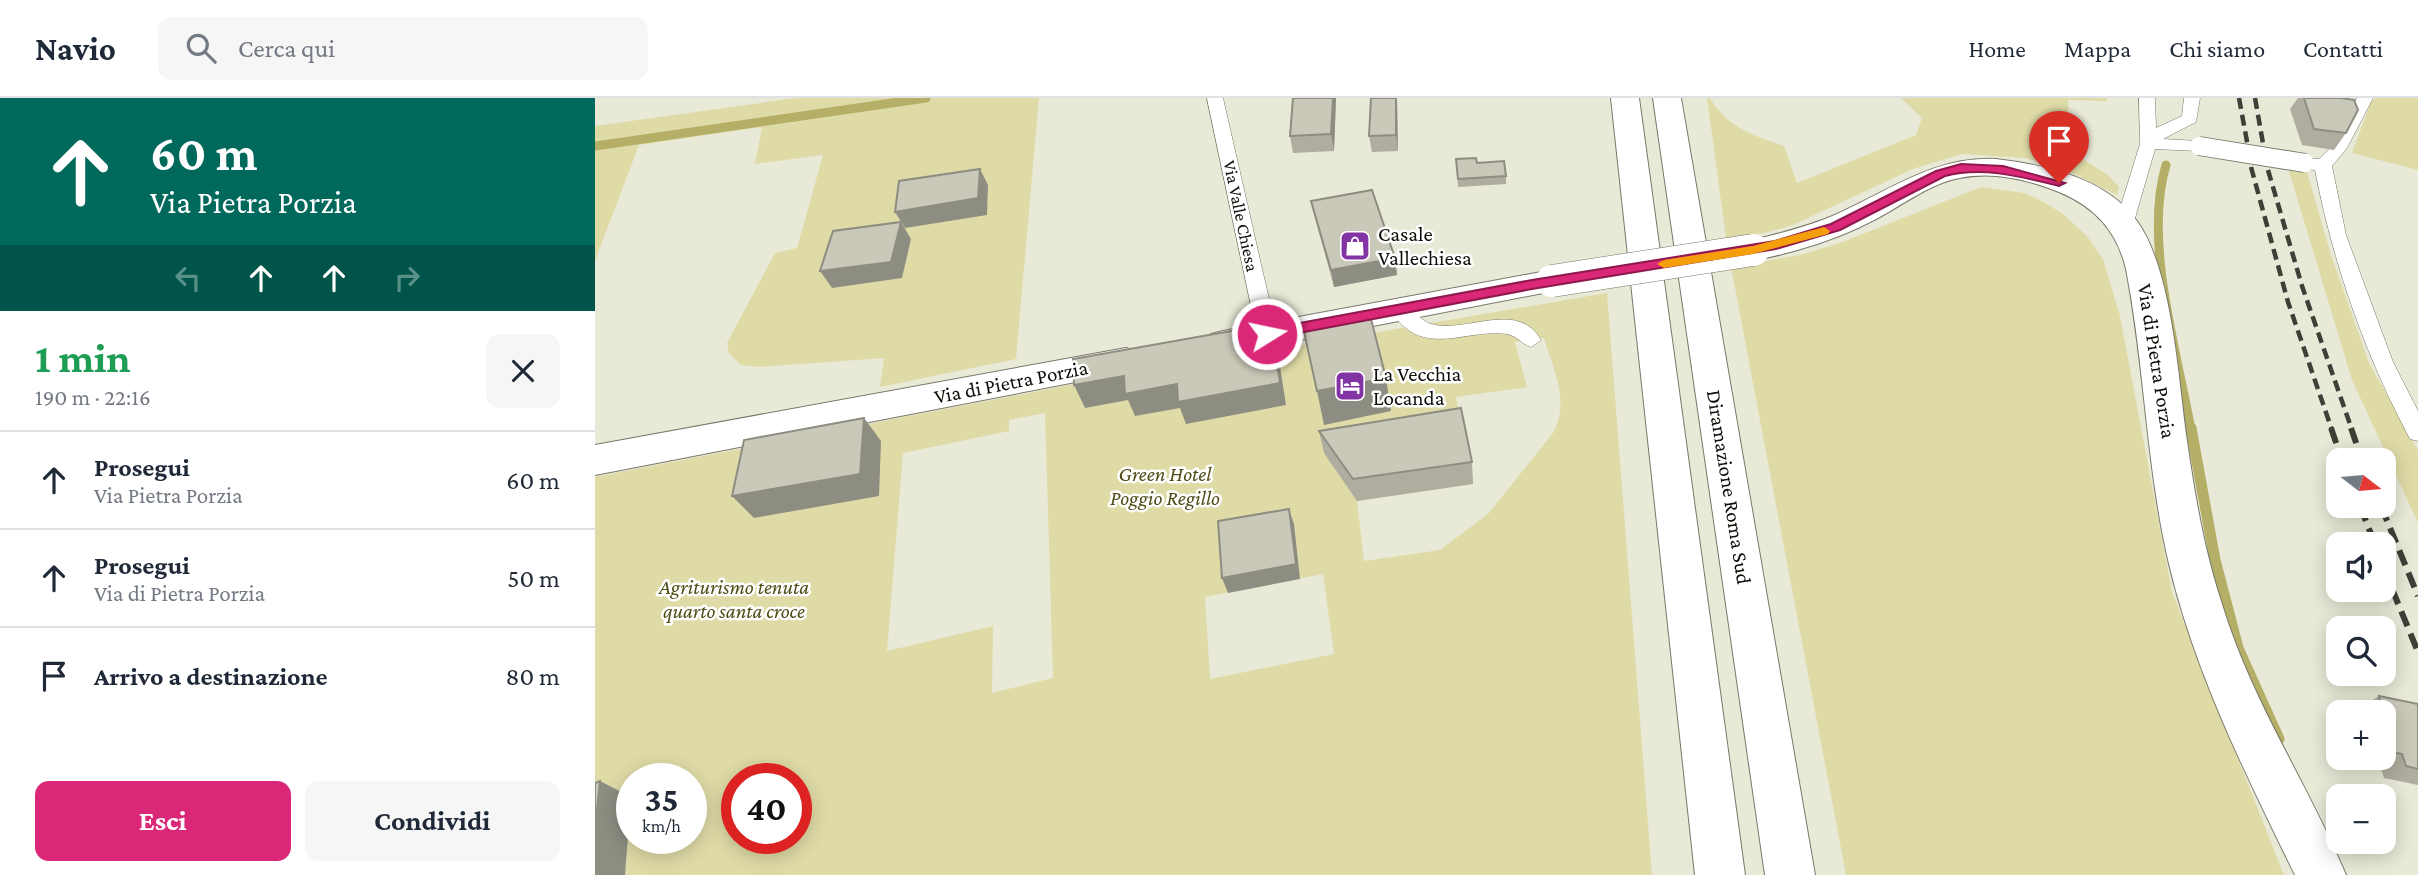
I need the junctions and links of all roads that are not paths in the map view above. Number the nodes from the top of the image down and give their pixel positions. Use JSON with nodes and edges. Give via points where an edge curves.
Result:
{"nodes":[{"id":1,"x":1215,"y":98,"type":"edge"},
{"id":2,"x":1625,"y":98,"type":"edge"},
{"id":3,"x":1667,"y":98,"type":"edge"},
{"id":4,"x":2147,"y":98,"type":"edge"},
{"id":5,"x":2192,"y":98,"type":"edge"},
{"id":6,"x":2365,"y":98,"type":"edge"},
{"id":7,"x":2148,"y":144,"type":"junction"},
{"id":8,"x":2314,"y":164,"type":"junction"},
{"id":9,"x":2124,"y":225,"type":"junction"},
{"id":10,"x":1400,"y":309,"type":"junction"},
{"id":11,"x":1267,"y":334,"type":"junction"},
{"id":12,"x":1531,"y":340,"type":"dead end"},
{"id":13,"x":2418,"y":433,"type":"edge"},
{"id":14,"x":595,"y":460,"type":"edge"},
{"id":15,"x":1720,"y":875,"type":"edge"},
{"id":16,"x":1790,"y":875,"type":"edge"},
{"id":17,"x":2321,"y":875,"type":"edge"}],
"edges":[{"from":1,"to":11,"type":"lane","name":"Via Valle Chiesa"},
{"from":2,"to":15,"type":"main road"},
{"from":3,"to":16,"type":"main road","name":"Diramazione Roma Sud"},
{"from":4,"to":7,"type":"lane"},
{"from":5,"to":7,"type":"lane","via":[[2190,119],[2163,130]]},
{"from":6,"to":8,"type":"lane","via":[[2339,148]]},
{"from":7,"to":8,"type":"lane","bridge":true,"via":[[2199,146]]},
{"from":7,"to":9,"type":"lane"},
{"from":8,"to":13,"type":"lane","via":[[2323,177],[2341,248],[2383,362]]},
{"from":9,"to":10,"type":"main road","name":"Via di Pietra Porzia","bridge":true,"via":[[2103,204],[2071,187],[2015,172],[1970,167],[1941,174],[1835,227],[1753,250]]},
{"from":9,"to":17,"type":"main road","name":"Via di Pietra Porzia","via":[[2134,241],[2144,277],[2180,519],[2197,591],[2242,713]]},
{"from":10,"to":11,"type":"main road","name":"Via di Pietra Porzia"},
{"from":10,"to":12,"type":"lane","via":[[1413,325],[1436,333],[1513,326]]},
{"from":11,"to":14,"type":"main road","name":"Via di Pietra Porzia"}]}
